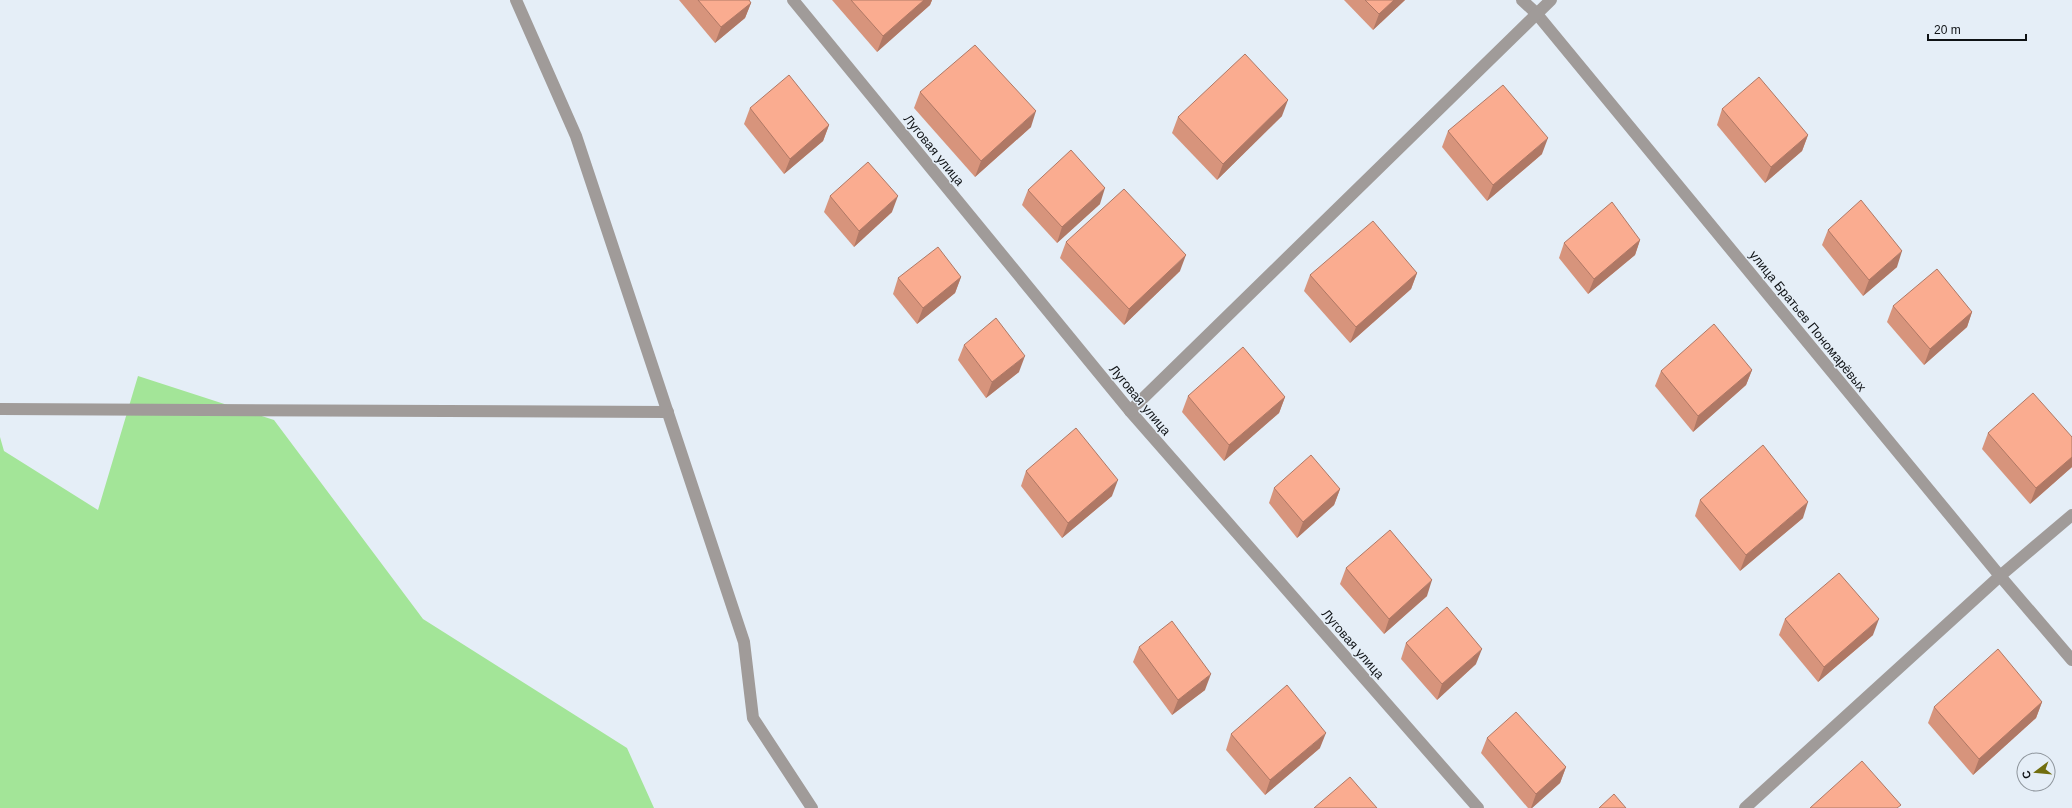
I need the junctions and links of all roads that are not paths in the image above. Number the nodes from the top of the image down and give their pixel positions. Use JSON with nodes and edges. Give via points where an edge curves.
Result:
{"nodes":[{"id":1,"x":516,"y":0,"type":"edge"},
{"id":2,"x":793,"y":0,"type":"edge"},
{"id":3,"x":1522,"y":0,"type":"edge"},
{"id":4,"x":1551,"y":0,"type":"edge"},
{"id":5,"x":1536,"y":13,"type":"junction"},
{"id":6,"x":0,"y":409,"type":"edge"},
{"id":7,"x":1130,"y":411,"type":"junction"},
{"id":8,"x":668,"y":412,"type":"junction"},
{"id":9,"x":2072,"y":515,"type":"edge"},
{"id":10,"x":2000,"y":576,"type":"junction"},
{"id":11,"x":2072,"y":660,"type":"edge"},
{"id":12,"x":812,"y":808,"type":"edge"},
{"id":13,"x":1478,"y":808,"type":"edge"},
{"id":14,"x":1745,"y":808,"type":"edge"}],
"edges":[{"from":1,"to":8,"type":"street","via":[[576,136]]},
{"from":2,"to":7,"type":"street","name":"Луговая улица"},
{"from":3,"to":5,"type":"street","name":"улица Братьев Пономарёвых"},
{"from":4,"to":5,"type":"street"},
{"from":5,"to":7,"type":"street"},
{"from":5,"to":10,"type":"street","name":"улица Братьев Пономарёвых"},
{"from":6,"to":8,"type":"street"},
{"from":7,"to":13,"type":"street","name":"Луговая улица"},
{"from":8,"to":12,"type":"street","via":[[744,642],[753,718]]},
{"from":9,"to":10,"type":"street"},
{"from":10,"to":11,"type":"street","name":"улица Братьев Пономарёвых"},
{"from":10,"to":14,"type":"street"}]}
